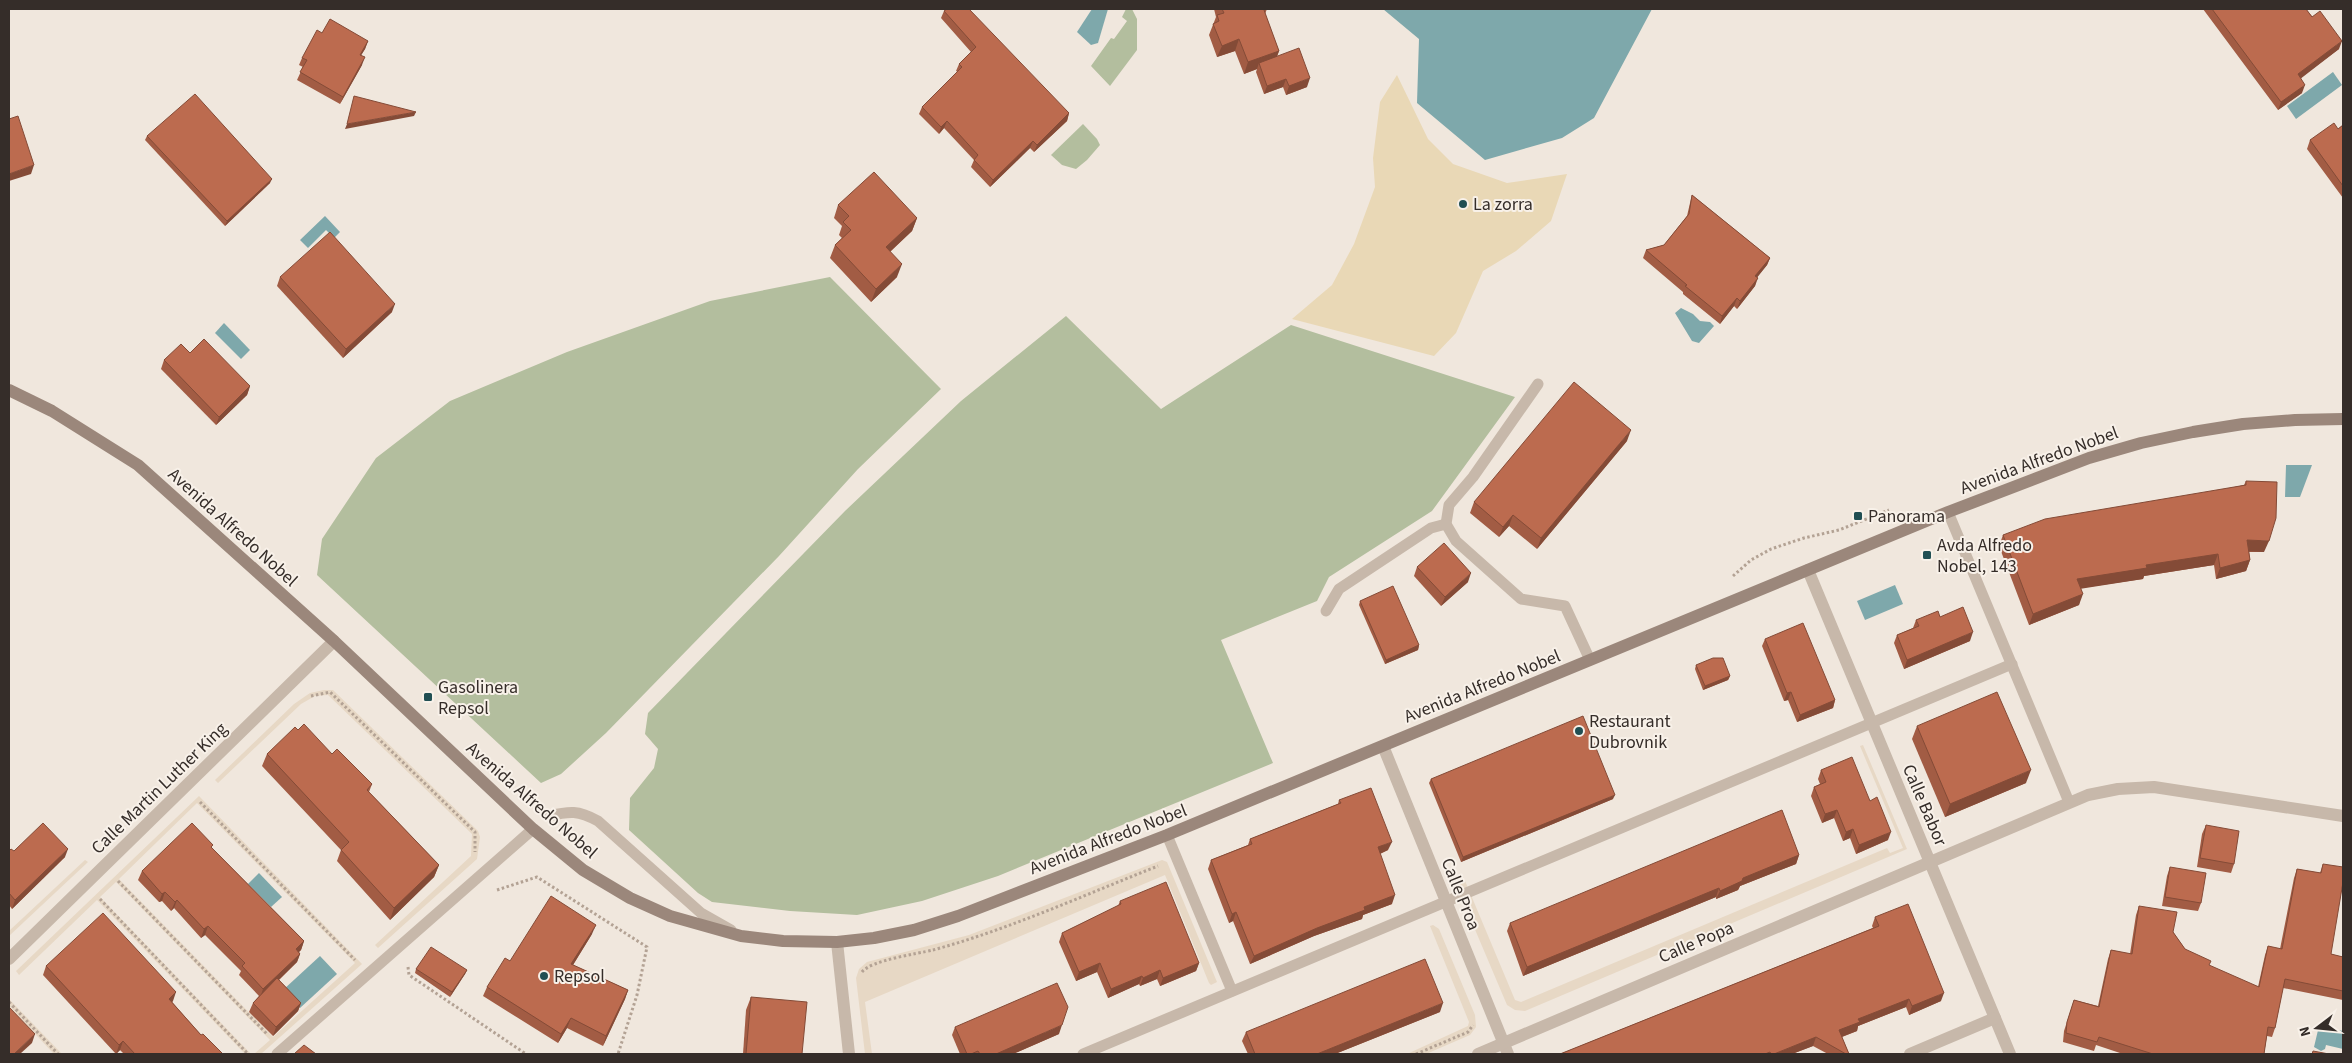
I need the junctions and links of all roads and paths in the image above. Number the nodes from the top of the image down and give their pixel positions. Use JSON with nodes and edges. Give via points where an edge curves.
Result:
{"nodes":[{"id":1,"x":1538,"y":384,"type":"dead end"},
{"id":2,"x":9,"y":390,"type":"edge"},
{"id":3,"x":2343,"y":419,"type":"edge"},
{"id":4,"x":1948,"y":512,"type":"junction"},
{"id":5,"x":1446,"y":524,"type":"junction"},
{"id":6,"x":1808,"y":570,"type":"junction"},
{"id":7,"x":1326,"y":611,"type":"dead end"},
{"id":8,"x":334,"y":641,"type":"junction"},
{"id":9,"x":1590,"y":660,"type":"junction"},
{"id":10,"x":2012,"y":664,"type":"junction"},
{"id":11,"x":305,"y":698,"type":"dead end"},
{"id":12,"x":1872,"y":723,"type":"junction"},
{"id":13,"x":1383,"y":746,"type":"junction"},
{"id":14,"x":200,"y":798,"type":"dead end"},
{"id":15,"x":2069,"y":802,"type":"junction"},
{"id":16,"x":548,"y":816,"type":"dead end"},
{"id":17,"x":2343,"y":816,"type":"edge"},
{"id":18,"x":533,"y":829,"type":"junction"},
{"id":19,"x":1167,"y":835,"type":"junction"},
{"id":20,"x":474,"y":857,"type":"dead end"},
{"id":21,"x":1929,"y":862,"type":"junction"},
{"id":22,"x":1165,"y":866,"type":"dead end"},
{"id":23,"x":111,"y":883,"type":"dead end"},
{"id":24,"x":494,"y":891,"type":"dead end"},
{"id":25,"x":102,"y":892,"type":"dead end"},
{"id":26,"x":1446,"y":902,"type":"junction"},
{"id":27,"x":741,"y":936,"type":"junction"},
{"id":28,"x":837,"y":942,"type":"junction"},
{"id":29,"x":9,"y":959,"type":"edge"},
{"id":30,"x":360,"y":962,"type":"dead end"},
{"id":31,"x":407,"y":965,"type":"dead end"},
{"id":32,"x":860,"y":978,"type":"dead end"},
{"id":33,"x":1232,"y":991,"type":"junction"},
{"id":34,"x":9,"y":1002,"type":"edge"},
{"id":35,"x":1994,"y":1018,"type":"junction"},
{"id":36,"x":1472,"y":1021,"type":"dead end"},
{"id":37,"x":273,"y":1040,"type":"edge"},
{"id":38,"x":1506,"y":1049,"type":"edge"},
{"id":39,"x":58,"y":1054,"type":"edge"},
{"id":40,"x":248,"y":1054,"type":"edge"},
{"id":41,"x":277,"y":1054,"type":"edge"},
{"id":42,"x":526,"y":1054,"type":"edge"},
{"id":43,"x":618,"y":1054,"type":"edge"},
{"id":44,"x":849,"y":1054,"type":"edge"},
{"id":45,"x":1083,"y":1054,"type":"edge"},
{"id":46,"x":1416,"y":1054,"type":"edge"},
{"id":47,"x":1478,"y":1054,"type":"edge"},
{"id":48,"x":1910,"y":1054,"type":"edge"},
{"id":49,"x":2010,"y":1054,"type":"edge"}],
"edges":[{"from":1,"to":5,"type":"lane","via":[[1473,477],[1449,505]]},
{"from":2,"to":8,"type":"main road","name":"Avenida Alfredo Nobel","via":[[52,411],[138,465]]},
{"from":3,"to":4,"type":"main road","name":"Avenida Alfredo Nobel","via":[[2243,424],[2141,443],[2049,472]]},
{"from":4,"to":6,"type":"main road","name":"Avenida Alfredo Nobel"},
{"from":4,"to":10,"type":"lane"},
{"from":5,"to":7,"type":"lane","via":[[1431,528],[1339,589]]},
{"from":5,"to":9,"type":"lane","via":[[1456,541],[1521,599],[1565,606]]},
{"from":6,"to":9,"type":"main road","name":"Avenida Alfredo Nobel"},
{"from":6,"to":12,"type":"street","name":"Calle Babor"},
{"from":8,"to":18,"type":"main road","name":"Avenida Alfredo Nobel"},
{"from":8,"to":29,"type":"street","name":"Calle Martin Luther King"},
{"from":9,"to":13,"type":"main road","name":"Avenida Alfredo Nobel"},
{"from":10,"to":12,"type":"lane"},
{"from":10,"to":15,"type":"lane"},
{"from":11,"to":20,"type":"path","via":[[330,692],[475,832]]},
{"from":12,"to":21,"type":"street","name":"Calle Babor"},
{"from":12,"to":26,"type":"lane"},
{"from":13,"to":19,"type":"main road","name":"Avenida Alfredo Nobel"},
{"from":13,"to":26,"type":"street","name":"Calle Proa"},
{"from":14,"to":30,"type":"path","via":[[198,800]]},
{"from":15,"to":17,"type":"street","name":"Calle Popa","via":[[2118,789],[2154,787]]},
{"from":15,"to":21,"type":"street","name":"Calle Popa"},
{"from":16,"to":27,"type":"lane","via":[[570,811],[584,813],[598,821],[701,913]]},
{"from":18,"to":27,"type":"main road","name":"Avenida Alfredo Nobel","via":[[583,870],[630,898],[670,916]]},
{"from":18,"to":41,"type":"lane"},
{"from":19,"to":28,"type":"main road","name":"Avenida Alfredo Nobel","via":[[958,916],[914,930]]},
{"from":19,"to":33,"type":"lane"},
{"from":21,"to":35,"type":"street","name":"Calle Babor"},
{"from":21,"to":38,"type":"street","name":"Calle Popa"},
{"from":22,"to":32,"type":"path","via":[[1161,864],[970,938],[872,964],[865,968]]},
{"from":23,"to":37,"type":"path","via":[[115,879]]},
{"from":24,"to":43,"type":"path","via":[[537,877],[647,948],[638,995]]},
{"from":25,"to":40,"type":"path","via":[[97,896]]},
{"from":26,"to":33,"type":"lane"},
{"from":26,"to":38,"type":"street","name":"Calle Proa"},
{"from":27,"to":28,"type":"main road","name":"Avenida Alfredo Nobel"},
{"from":28,"to":44,"type":"street"},
{"from":31,"to":42,"type":"path","via":[[409,975]]},
{"from":33,"to":45,"type":"lane"},
{"from":34,"to":39,"type":"path"},
{"from":35,"to":48,"type":"street"},
{"from":35,"to":49,"type":"street","name":"Calle Babor"},
{"from":36,"to":46,"type":"path","via":[[1468,1032]]},
{"from":38,"to":47,"type":"street","name":"Calle Popa"}]}
